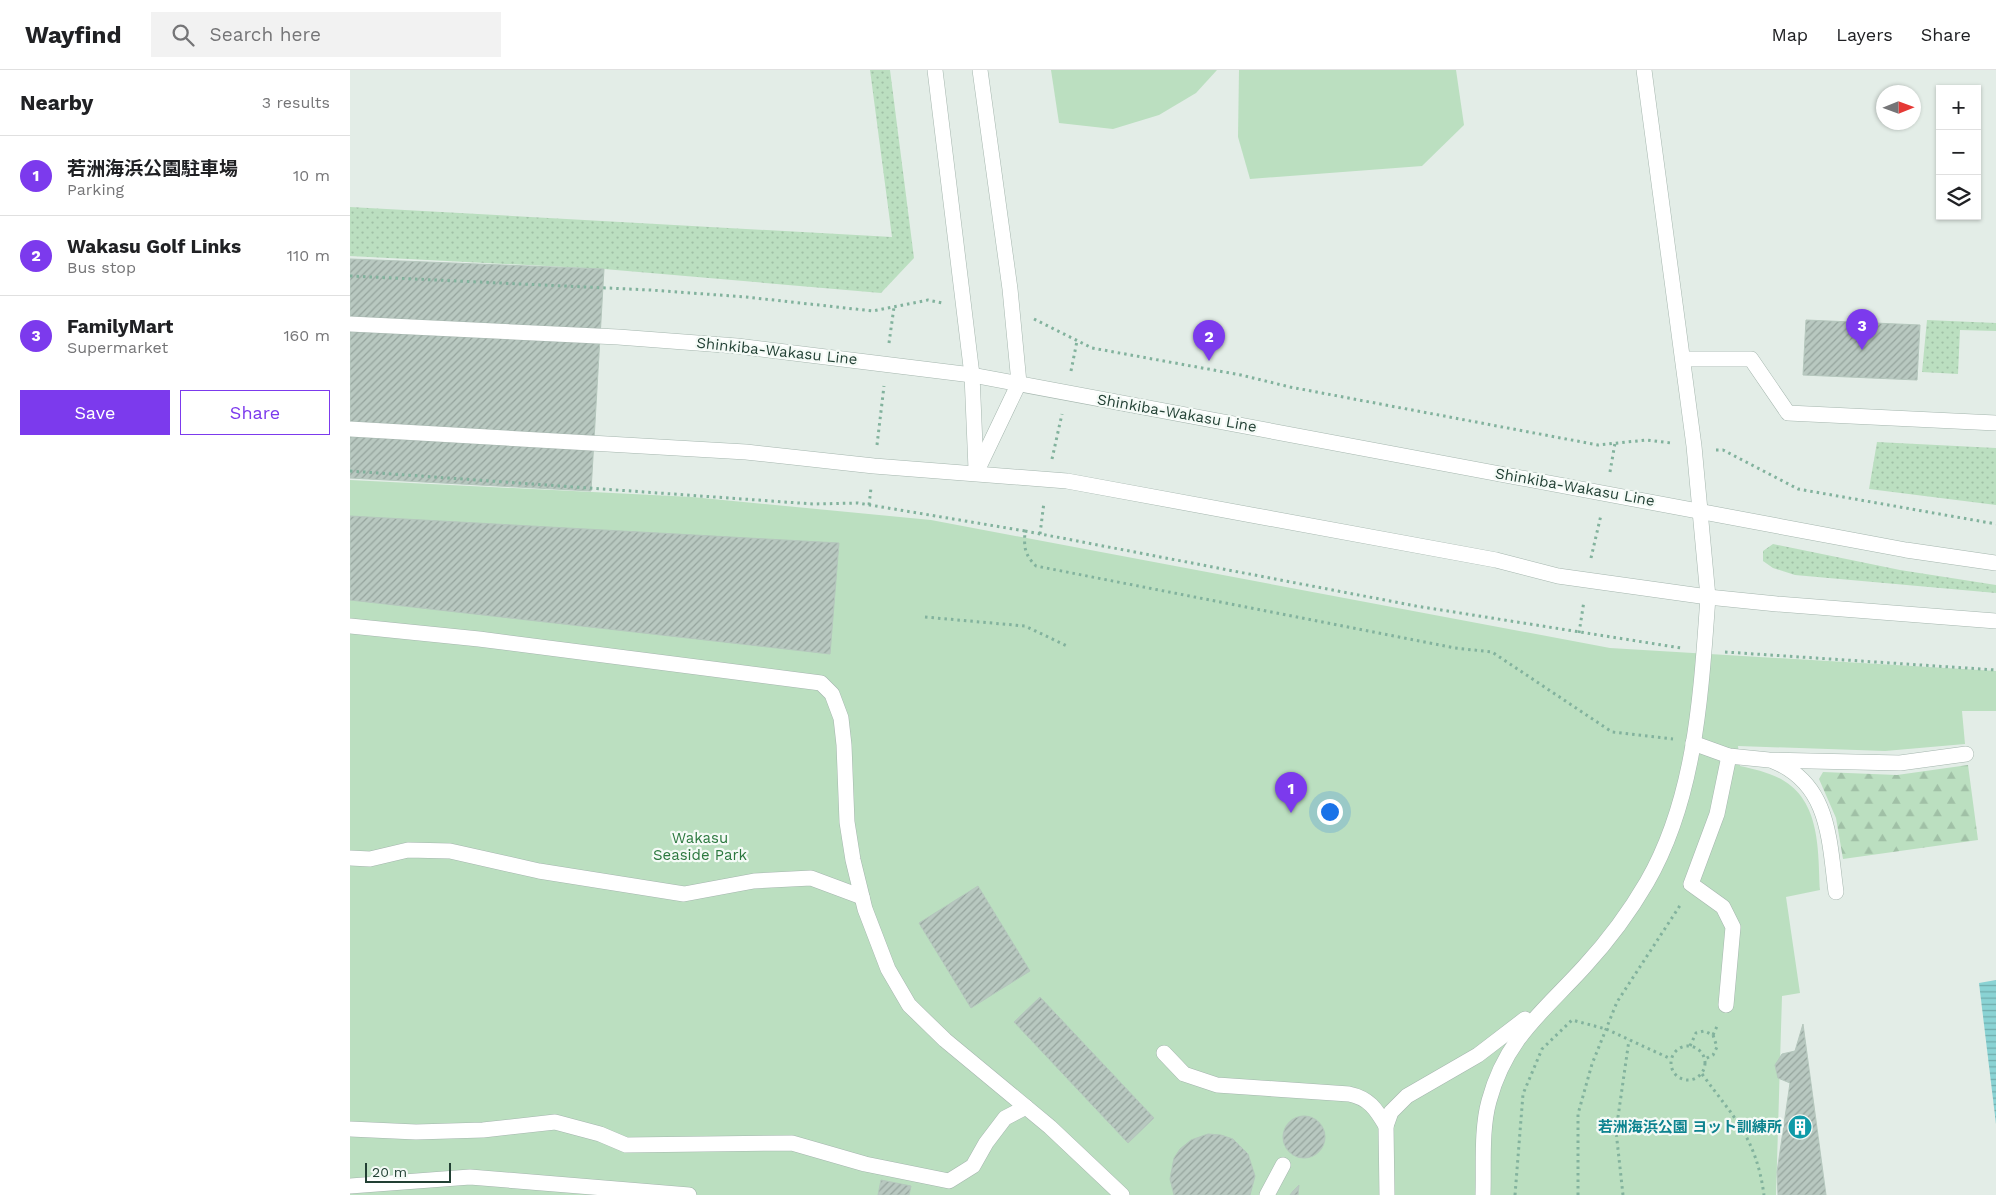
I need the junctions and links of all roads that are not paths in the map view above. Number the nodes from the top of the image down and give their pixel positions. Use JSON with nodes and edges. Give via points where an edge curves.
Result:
{"nodes":[{"id":1,"x":935,"y":70,"type":"edge"},
{"id":2,"x":980,"y":70,"type":"edge"},
{"id":3,"x":1644,"y":70,"type":"edge"},
{"id":4,"x":350,"y":324,"type":"edge"},
{"id":5,"x":1683,"y":359,"type":"junction"},
{"id":6,"x":972,"y":375,"type":"junction"},
{"id":7,"x":1018,"y":383,"type":"junction"},
{"id":8,"x":1996,"y":423,"type":"edge"},
{"id":9,"x":350,"y":429,"type":"edge"},
{"id":10,"x":976,"y":473,"type":"junction"},
{"id":11,"x":1700,"y":510,"type":"junction"},
{"id":12,"x":1996,"y":563,"type":"edge"},
{"id":13,"x":1708,"y":597,"type":"junction"},
{"id":14,"x":1996,"y":620,"type":"edge"},
{"id":15,"x":350,"y":626,"type":"edge"},
{"id":16,"x":1693,"y":743,"type":"junction"},
{"id":17,"x":1966,"y":754,"type":"dead end"},
{"id":18,"x":1729,"y":756,"type":"junction"},
{"id":19,"x":1769,"y":760,"type":"junction"},
{"id":20,"x":350,"y":858,"type":"edge"},
{"id":21,"x":1836,"y":892,"type":"dead end"},
{"id":22,"x":862,"y":897,"type":"junction"},
{"id":23,"x":1547,"y":1004,"type":"junction"},
{"id":24,"x":1726,"y":1005,"type":"dead end"},
{"id":25,"x":1164,"y":1053,"type":"dead end"},
{"id":26,"x":1026,"y":1108,"type":"junction"},
{"id":27,"x":1386,"y":1126,"type":"junction"},
{"id":28,"x":350,"y":1130,"type":"edge"},
{"id":29,"x":1283,"y":1165,"type":"dead end"},
{"id":30,"x":350,"y":1186,"type":"edge"},
{"id":31,"x":689,"y":1195,"type":"edge"},
{"id":32,"x":1122,"y":1195,"type":"edge"},
{"id":33,"x":1267,"y":1195,"type":"edge"},
{"id":34,"x":1387,"y":1195,"type":"edge"},
{"id":35,"x":1483,"y":1195,"type":"edge"}],
"edges":[{"from":1,"to":6,"type":"street"},
{"from":2,"to":7,"type":"street","via":[[1010,289]]},
{"from":3,"to":5,"type":"street"},
{"from":4,"to":6,"type":"street","name":"Shinkiba-Wakasu Line","via":[[737,346]]},
{"from":5,"to":8,"type":"street","via":[[1751,359],[1788,413]]},
{"from":5,"to":11,"type":"street"},
{"from":6,"to":7,"type":"street","name":"Shinkiba-Wakasu Line"},
{"from":6,"to":10,"type":"street"},
{"from":7,"to":10,"type":"street"},
{"from":7,"to":11,"type":"street","name":"Shinkiba-Wakasu Line"},
{"from":9,"to":10,"type":"street","via":[[746,452]]},
{"from":10,"to":13,"type":"street","via":[[1048,479],[1496,560],[1558,576]]},
{"from":11,"to":12,"type":"street","name":"Shinkiba-Wakasu Line","via":[[1906,550]]},
{"from":11,"to":13,"type":"street"},
{"from":13,"to":14,"type":"street"},
{"from":13,"to":16,"type":"street"},
{"from":15,"to":22,"type":"street","via":[[479,639],[821,683],[832,694],[841,718],[847,822]]},
{"from":16,"to":18,"type":"street"},
{"from":16,"to":23,"type":"street","via":[[1673,826],[1647,882],[1622,921]]},
{"from":17,"to":19,"type":"street","via":[[1900,763]]},
{"from":18,"to":19,"type":"street"},
{"from":18,"to":24,"type":"street","via":[[1718,814],[1691,884],[1723,907],[1733,927]]},
{"from":19,"to":21,"type":"street","via":[[1789,769],[1818,800],[1827,830]]},
{"from":20,"to":22,"type":"street","via":[[370,859],[408,850],[450,851],[539,871],[684,894],[754,881],[811,878]]},
{"from":22,"to":26,"type":"street","via":[[888,969],[909,1005]]},
{"from":23,"to":27,"type":"street","via":[[1478,1054],[1407,1096],[1391,1112]]},
{"from":23,"to":35,"type":"street","via":[[1519,1035],[1505,1059],[1489,1102]]},
{"from":25,"to":27,"type":"street","via":[[1184,1074],[1217,1085],[1364,1097],[1376,1108]]},
{"from":26,"to":28,"type":"street","via":[[1005,1118],[973,1166],[949,1181],[865,1164],[792,1142],[626,1146],[600,1134],[555,1122],[483,1130]]},
{"from":26,"to":32,"type":"street"},
{"from":27,"to":34,"type":"street"},
{"from":29,"to":33,"type":"street"},
{"from":30,"to":31,"type":"street","via":[[470,1177]]}]}
